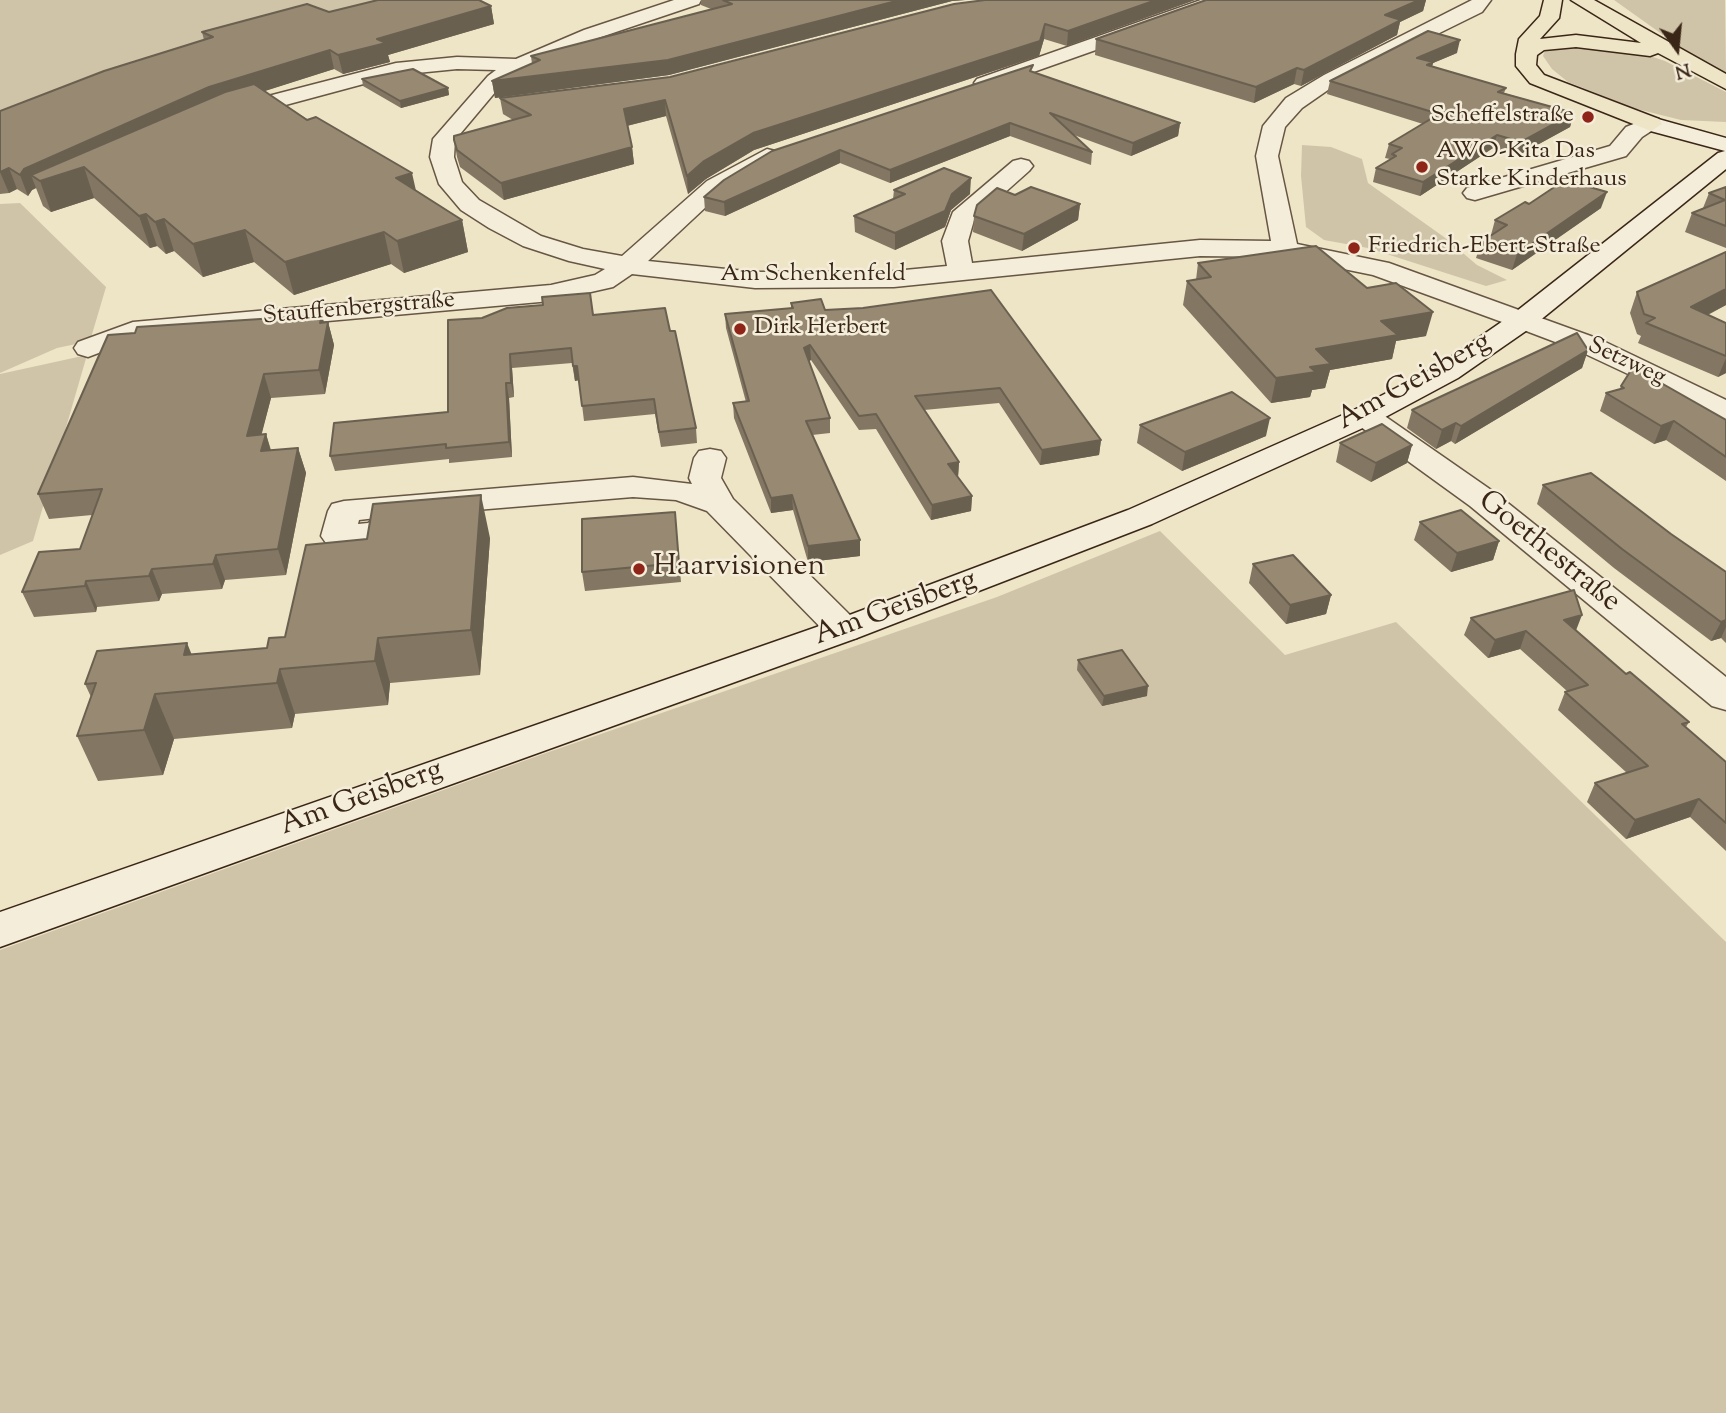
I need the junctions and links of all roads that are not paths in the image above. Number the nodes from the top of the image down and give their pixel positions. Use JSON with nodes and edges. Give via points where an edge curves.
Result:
{"nodes":[{"id":1,"x":692,"y":0,"type":"edge"},
{"id":2,"x":1219,"y":0,"type":"edge"},
{"id":3,"x":1482,"y":0,"type":"edge"},
{"id":4,"x":1553,"y":0,"type":"edge"},
{"id":5,"x":1580,"y":0,"type":"edge"},
{"id":6,"x":1605,"y":0,"type":"edge"},
{"id":7,"x":1646,"y":40,"type":"junction"},
{"id":8,"x":1526,"y":54,"type":"junction"},
{"id":9,"x":1673,"y":55,"type":"junction"},
{"id":10,"x":519,"y":65,"type":"junction"},
{"id":11,"x":1726,"y":83,"type":"edge"},
{"id":12,"x":966,"y":89,"type":"edge"},
{"id":13,"x":502,"y":107,"type":"edge"},
{"id":14,"x":466,"y":110,"type":"junction"},
{"id":15,"x":201,"y":124,"type":"edge"},
{"id":16,"x":1651,"y":124,"type":"junction"},
{"id":17,"x":1726,"y":145,"type":"edge"},
{"id":18,"x":788,"y":148,"type":"edge"},
{"id":19,"x":1726,"y":158,"type":"edge"},
{"id":20,"x":1021,"y":166,"type":"dead end"},
{"id":21,"x":1475,"y":193,"type":"dead end"},
{"id":22,"x":1285,"y":249,"type":"junction"},
{"id":23,"x":628,"y":265,"type":"junction"},
{"id":24,"x":961,"y":272,"type":"junction"},
{"id":25,"x":1523,"y":320,"type":"junction"},
{"id":26,"x":88,"y":348,"type":"dead end"},
{"id":27,"x":1726,"y":411,"type":"edge"},
{"id":28,"x":1365,"y":416,"type":"junction"},
{"id":29,"x":710,"y":458,"type":"dead end"},
{"id":30,"x":425,"y":503,"type":"edge"},
{"id":31,"x":719,"y":504,"type":"junction"},
{"id":32,"x":844,"y":630,"type":"junction"},
{"id":33,"x":1726,"y":697,"type":"edge"},
{"id":34,"x":0,"y":930,"type":"edge"}],
"edges":[{"from":1,"to":10,"type":"street","name":"Am Schenkenfeld","via":[[591,34]]},
{"from":2,"to":12,"type":"street"},
{"from":3,"to":22,"type":"street","via":[[1475,8],[1331,79],[1294,103],[1274,126],[1267,156]]},
{"from":4,"to":8,"type":"main road","via":[[1549,18],[1529,39]]},
{"from":5,"to":7,"type":"main road"},
{"from":6,"to":7,"type":"main road","via":[[1641,26]]},
{"from":7,"to":9,"type":"main road"},
{"from":8,"to":9,"type":"main road","via":[[1539,45],[1576,41]]},
{"from":8,"to":16,"type":"main road","via":[[1526,66],[1536,79]]},
{"from":9,"to":11,"type":"main road"},
{"from":10,"to":14,"type":"street","name":"Am Schenkenfeld","via":[[495,80]]},
{"from":10,"to":15,"type":"street","via":[[457,63],[396,69],[305,91]]},
{"from":13,"to":14,"type":"street"},
{"from":14,"to":23,"type":"street","name":"Am Schenkenfeld","via":[[444,139],[442,157],[451,184],[462,198],[532,242]]},
{"from":16,"to":17,"type":"street"},
{"from":16,"to":21,"type":"street","via":[[1634,132],[1618,151]]},
{"from":18,"to":23,"type":"street","name":"Stauffenbergstraße","via":[[763,157],[715,186]]},
{"from":19,"to":25,"type":"street","name":"Am Geisberg"},
{"from":20,"to":24,"type":"street","via":[[962,217],[955,240]]},
{"from":22,"to":24,"type":"street","name":"Am Schenkenfeld","via":[[1200,248]]},
{"from":22,"to":25,"type":"street","name":"Am Schenkenfeld","via":[[1380,269]]},
{"from":23,"to":24,"type":"street","name":"Am Schenkenfeld","via":[[755,279],[894,279]]},
{"from":23,"to":26,"type":"street","name":"Stauffenbergstraße","via":[[604,281],[551,293],[133,330]]},
{"from":25,"to":27,"type":"street","name":"Setzweg","via":[[1589,345]]},
{"from":25,"to":28,"type":"street","name":"Am Geisberg","via":[[1448,372]]},
{"from":28,"to":32,"type":"street","name":"Am Geisberg","via":[[1140,517]]},
{"from":28,"to":33,"type":"street","name":"Goethestraße","via":[[1482,499]]},
{"from":29,"to":31,"type":"street","via":[[705,478]]},
{"from":30,"to":31,"type":"street","via":[[633,487],[680,491]]},
{"from":31,"to":32,"type":"street"},
{"from":32,"to":34,"type":"street","name":"Am Geisberg"}]}
